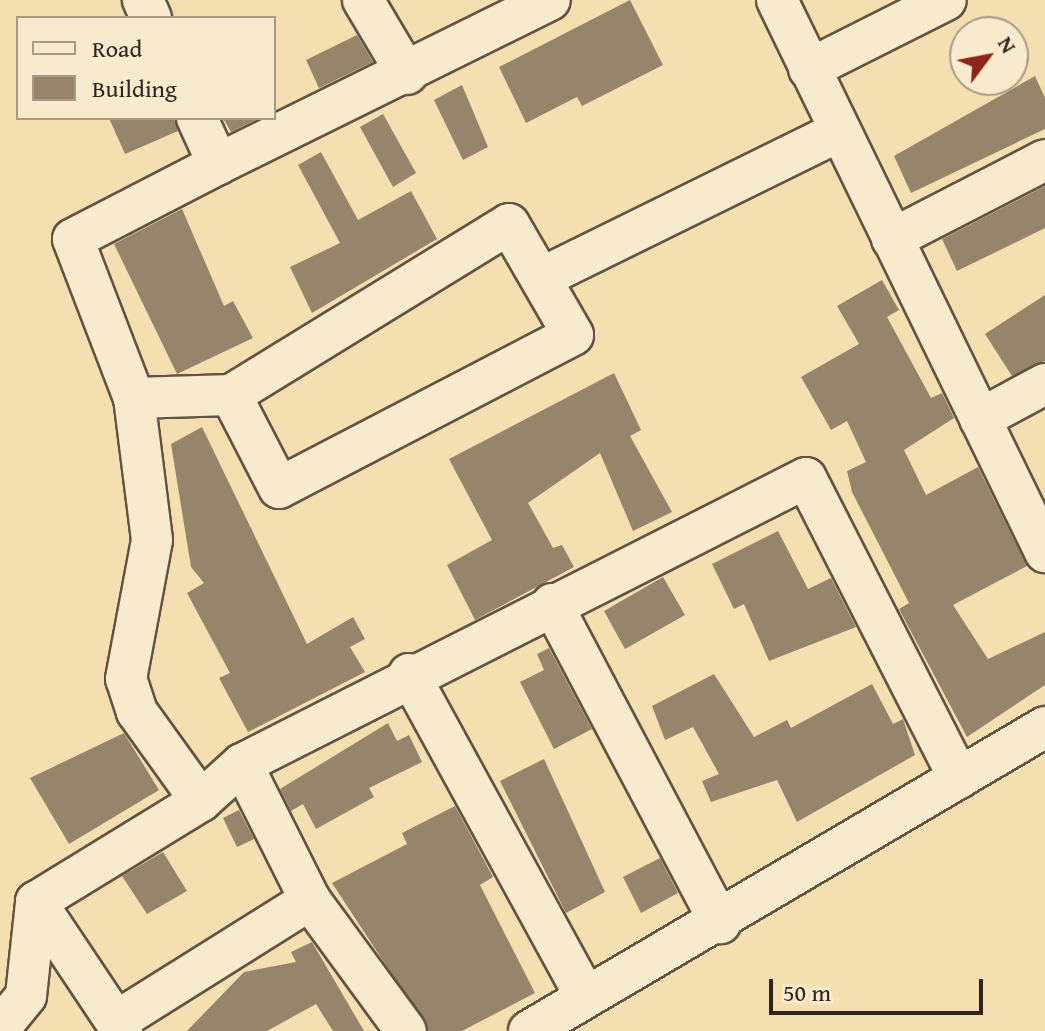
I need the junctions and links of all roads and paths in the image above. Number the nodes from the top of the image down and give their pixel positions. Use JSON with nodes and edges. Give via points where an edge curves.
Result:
{"nodes":[{"id":1,"x":363,"y":0,"type":"edge"},
{"id":2,"x":550,"y":0,"type":"edge"},
{"id":3,"x":777,"y":0,"type":"edge"},
{"id":4,"x":946,"y":0,"type":"edge"},
{"id":5,"x":809,"y":69,"type":"junction"},
{"id":6,"x":407,"y":74,"type":"junction"},
{"id":7,"x":198,"y":120,"type":"edge"},
{"id":8,"x":840,"y":131,"type":"junction"},
{"id":9,"x":1045,"y":160,"type":"edge"},
{"id":10,"x":218,"y":164,"type":"junction"},
{"id":11,"x":892,"y":239,"type":"junction"},
{"id":12,"x":541,"y":278,"type":"junction"},
{"id":13,"x":1045,"y":384,"type":"edge"},
{"id":14,"x":231,"y":395,"type":"junction"},
{"id":15,"x":134,"y":398,"type":"junction"},
{"id":16,"x":980,"y":419,"type":"junction"},
{"id":17,"x":1045,"y":552,"type":"edge"},
{"id":18,"x":552,"y":604,"type":"junction"},
{"id":19,"x":409,"y":674,"type":"junction"},
{"id":20,"x":1045,"y":727,"type":"edge"},
{"id":21,"x":242,"y":764,"type":"junction"},
{"id":22,"x":959,"y":778,"type":"junction"},
{"id":23,"x":201,"y":801,"type":"junction"},
{"id":24,"x":310,"y":900,"type":"junction"},
{"id":25,"x":36,"y":902,"type":"junction"},
{"id":26,"x":720,"y":923,"type":"junction"},
{"id":27,"x":585,"y":995,"type":"junction"},
{"id":28,"x":120,"y":1026,"type":"edge"},
{"id":29,"x":0,"y":1028,"type":"edge"},
{"id":30,"x":406,"y":1031,"type":"edge"},
{"id":31,"x":529,"y":1031,"type":"edge"}],
"edges":[{"from":1,"to":6,"type":"street"},
{"from":2,"to":6,"type":"street"},
{"from":3,"to":5,"type":"street"},
{"from":4,"to":5,"type":"street"},
{"from":5,"to":8,"type":"street"},
{"from":6,"to":10,"type":"street"},
{"from":7,"to":10,"type":"street"},
{"from":8,"to":11,"type":"street"},
{"from":8,"to":12,"type":"street"},
{"from":9,"to":11,"type":"street"},
{"from":10,"to":15,"type":"street","via":[[73,239]]},
{"from":11,"to":16,"type":"street"},
{"from":12,"to":14,"type":"street","via":[[509,224]]},
{"from":12,"to":14,"type":"street","via":[[573,335],[279,488]]},
{"from":13,"to":16,"type":"street"},
{"from":14,"to":15,"type":"street"},
{"from":15,"to":23,"type":"street","via":[[152,540],[126,679],[137,712]]},
{"from":16,"to":17,"type":"street"},
{"from":18,"to":19,"type":"street"},
{"from":18,"to":22,"type":"street","via":[[806,478]]},
{"from":18,"to":26,"type":"street"},
{"from":19,"to":21,"type":"street"},
{"from":19,"to":27,"type":"street"},
{"from":20,"to":22,"type":"street"},
{"from":21,"to":23,"type":"street"},
{"from":21,"to":24,"type":"street"},
{"from":22,"to":26,"type":"street"},
{"from":23,"to":25,"type":"street"},
{"from":24,"to":28,"type":"street"},
{"from":24,"to":30,"type":"street"},
{"from":25,"to":28,"type":"street"},
{"from":25,"to":29,"type":"street","via":[[26,996]]},
{"from":26,"to":27,"type":"street"},
{"from":27,"to":31,"type":"street"}]}
